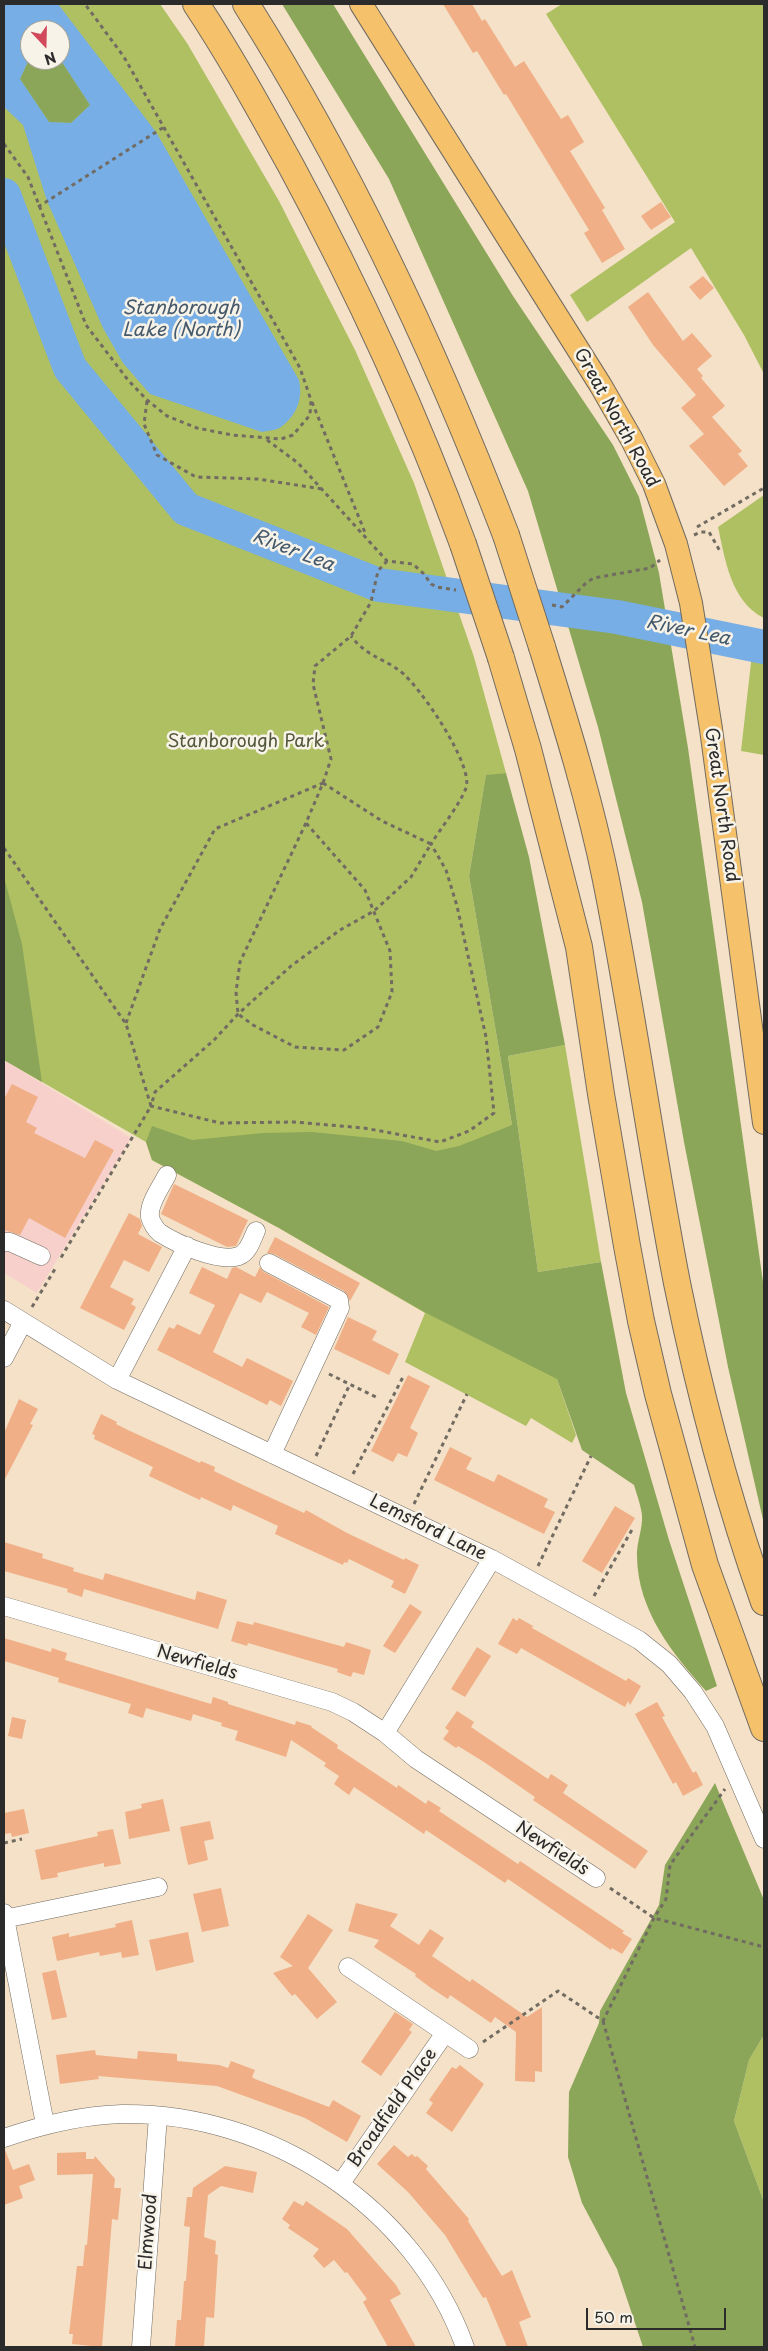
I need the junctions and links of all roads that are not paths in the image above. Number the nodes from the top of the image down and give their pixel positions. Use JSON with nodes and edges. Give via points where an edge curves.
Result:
{"nodes":[{"id":1,"x":196,"y":4,"type":"edge"},
{"id":2,"x":246,"y":4,"type":"edge"},
{"id":3,"x":361,"y":4,"type":"edge"},
{"id":4,"x":760,"y":1065,"type":"edge"},
{"id":5,"x":764,"y":1123,"type":"edge"},
{"id":6,"x":167,"y":1175,"type":"dead end"},
{"id":7,"x":256,"y":1231,"type":"dead end"},
{"id":8,"x":4,"y":1242,"type":"edge"},
{"id":9,"x":187,"y":1246,"type":"junction"},
{"id":10,"x":41,"y":1256,"type":"dead end"},
{"id":11,"x":269,"y":1263,"type":"dead end"},
{"id":12,"x":4,"y":1310,"type":"edge"},
{"id":13,"x":23,"y":1322,"type":"junction"},
{"id":14,"x":4,"y":1358,"type":"edge"},
{"id":15,"x":117,"y":1380,"type":"junction"},
{"id":16,"x":272,"y":1454,"type":"junction"},
{"id":17,"x":492,"y":1559,"type":"junction"},
{"id":18,"x":764,"y":1602,"type":"edge"},
{"id":19,"x":4,"y":1606,"type":"edge"},
{"id":20,"x":764,"y":1728,"type":"edge"},
{"id":21,"x":385,"y":1733,"type":"junction"},
{"id":22,"x":764,"y":1839,"type":"edge"},
{"id":23,"x":596,"y":1878,"type":"road end"},
{"id":24,"x":158,"y":1887,"type":"dead end"},
{"id":25,"x":4,"y":1917,"type":"edge"},
{"id":26,"x":348,"y":1967,"type":"dead end"},
{"id":27,"x":445,"y":2033,"type":"junction"},
{"id":28,"x":469,"y":2049,"type":"road end"},
{"id":29,"x":158,"y":2116,"type":"junction"},
{"id":30,"x":45,"y":2124,"type":"junction"},
{"id":31,"x":4,"y":2138,"type":"edge"},
{"id":32,"x":341,"y":2183,"type":"junction"},
{"id":33,"x":141,"y":2347,"type":"edge"},
{"id":34,"x":465,"y":2347,"type":"edge"}],
"edges":[{"from":1,"to":20,"type":"highway","bridge":true,"via":[[267,123],[347,274],[393,373],[462,544],[501,658],[579,947],[627,1246],[658,1394],[705,1565]]},
{"from":2,"to":18,"type":"highway","bridge":true,"via":[[301,94],[405,294],[471,445],[506,535],[574,752],[605,877],[674,1268],[697,1375],[723,1474]]},
{"from":3,"to":4,"type":"main road","name":"Great North Road","via":[[601,386],[654,484],[670,550],[691,603]]},
{"from":4,"to":5,"type":"main road","name":"Great North Road"},
{"from":6,"to":9,"type":"street","via":[[150,1208],[150,1218],[158,1232]]},
{"from":7,"to":9,"type":"street","via":[[246,1252],[239,1256],[220,1258]]},
{"from":8,"to":10,"type":"street"},
{"from":9,"to":15,"type":"street"},
{"from":11,"to":16,"type":"street","via":[[339,1300],[340,1308]]},
{"from":12,"to":13,"type":"street","name":"Lemsford Lane"},
{"from":13,"to":14,"type":"street"},
{"from":13,"to":15,"type":"street","name":"Lemsford Lane"},
{"from":15,"to":16,"type":"street","name":"Lemsford Lane"},
{"from":16,"to":17,"type":"street","name":"Lemsford Lane"},
{"from":17,"to":21,"type":"street"},
{"from":17,"to":22,"type":"street","name":"Lemsford Lane","via":[[639,1640],[669,1664],[693,1692],[715,1726]]},
{"from":19,"to":21,"type":"street","name":"Newfields","via":[[332,1702]]},
{"from":21,"to":23,"type":"street","name":"Newfields","via":[[416,1759]]},
{"from":24,"to":25,"type":"street"},
{"from":25,"to":30,"type":"street"},
{"from":26,"to":27,"type":"street","name":"Broadfield Place"},
{"from":27,"to":28,"type":"street","name":"Broadfield Place"},
{"from":27,"to":32,"type":"street","name":"Broadfield Place"},
{"from":29,"to":30,"type":"street","via":[[121,2114]]},
{"from":29,"to":32,"type":"street","via":[[207,2122],[278,2147]]},
{"from":29,"to":33,"type":"street","name":"Elmwood"},
{"from":30,"to":31,"type":"street"},
{"from":32,"to":34,"type":"street","via":[[373,2210],[415,2256],[447,2306]]}]}
